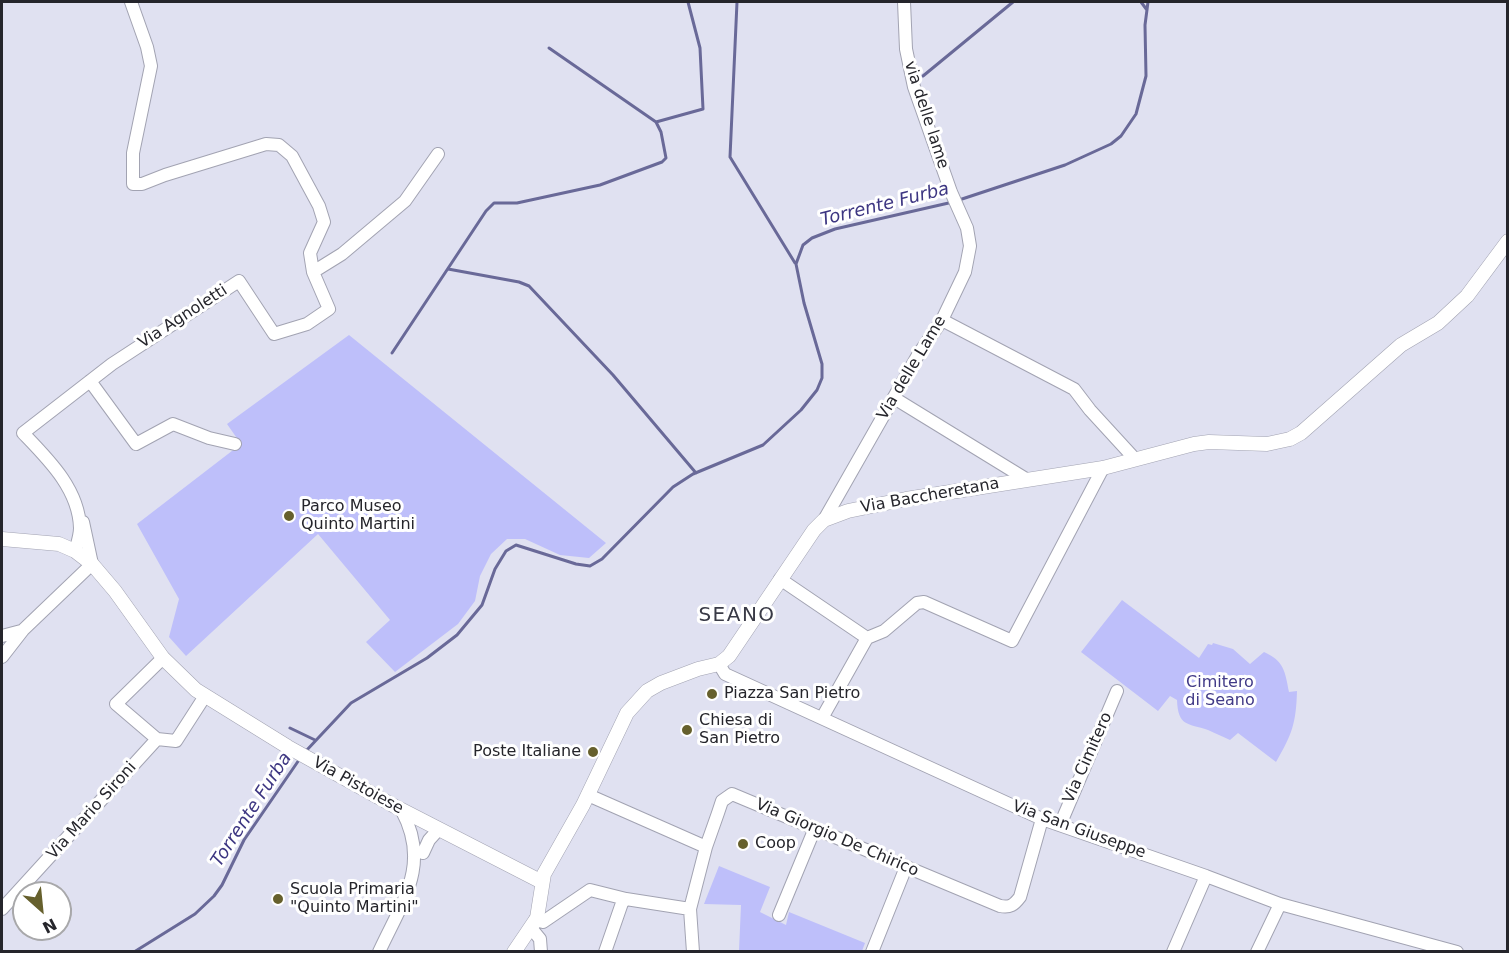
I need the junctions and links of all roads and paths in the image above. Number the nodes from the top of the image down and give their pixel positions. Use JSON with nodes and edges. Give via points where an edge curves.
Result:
{"nodes":[{"id":1,"x":130,"y":2,"type":"edge"},
{"id":2,"x":904,"y":2,"type":"edge"},
{"id":3,"x":438,"y":154,"type":"dead end"},
{"id":4,"x":958,"y":209,"type":"joint"},
{"id":5,"x":1508,"y":241,"type":"edge"},
{"id":6,"x":313,"y":272,"type":"junction"},
{"id":7,"x":942,"y":320,"type":"junction"},
{"id":8,"x":90,"y":381,"type":"junction"},
{"id":9,"x":894,"y":398,"type":"junction"},
{"id":10,"x":235,"y":444,"type":"dead end"},
{"id":11,"x":1134,"y":458,"type":"junction"},
{"id":12,"x":1102,"y":468,"type":"junction"},
{"id":13,"x":1026,"y":479,"type":"junction"},
{"id":14,"x":78,"y":513,"type":"junction"},
{"id":15,"x":824,"y":520,"type":"junction"},
{"id":16,"x":2,"y":539,"type":"edge"},
{"id":17,"x":75,"y":551,"type":"junction"},
{"id":18,"x":92,"y":564,"type":"junction"},
{"id":19,"x":780,"y":579,"type":"junction"},
{"id":20,"x":22,"y":630,"type":"junction"},
{"id":21,"x":2,"y":636,"type":"edge"},
{"id":22,"x":867,"y":638,"type":"junction"},
{"id":23,"x":2,"y":657,"type":"edge"},
{"id":24,"x":163,"y":658,"type":"junction"},
{"id":25,"x":721,"y":667,"type":"junction"},
{"id":26,"x":1117,"y":691,"type":"dead end"},
{"id":27,"x":205,"y":696,"type":"junction"},
{"id":28,"x":822,"y":718,"type":"junction"},
{"id":29,"x":157,"y":739,"type":"junction"},
{"id":30,"x":588,"y":795,"type":"junction"},
{"id":31,"x":402,"y":811,"type":"junction"},
{"id":32,"x":416,"y":818,"type":"junction"},
{"id":33,"x":1042,"y":819,"type":"junction"},
{"id":34,"x":1060,"y":825,"type":"junction"},
{"id":35,"x":815,"y":828,"type":"junction"},
{"id":36,"x":438,"y":830,"type":"junction"},
{"id":37,"x":706,"y":847,"type":"junction"},
{"id":38,"x":423,"y":854,"type":"junction"},
{"id":39,"x":906,"y":867,"type":"junction"},
{"id":40,"x":1206,"y":876,"type":"junction"},
{"id":41,"x":542,"y":882,"type":"junction"},
{"id":42,"x":410,"y":884,"type":"junction"},
{"id":43,"x":624,"y":901,"type":"junction"},
{"id":44,"x":1280,"y":904,"type":"junction"},
{"id":45,"x":2,"y":909,"type":"edge"},
{"id":46,"x":690,"y":909,"type":"junction"},
{"id":47,"x":779,"y":915,"type":"dead end"},
{"id":48,"x":533,"y":924,"type":"junction"},
{"id":49,"x":378,"y":951,"type":"edge"},
{"id":50,"x":514,"y":951,"type":"edge"},
{"id":51,"x":541,"y":951,"type":"edge"},
{"id":52,"x":605,"y":951,"type":"edge"},
{"id":53,"x":693,"y":951,"type":"edge"},
{"id":54,"x":872,"y":951,"type":"edge"},
{"id":55,"x":1173,"y":951,"type":"edge"},
{"id":56,"x":1257,"y":951,"type":"edge"},
{"id":57,"x":1457,"y":951,"type":"edge"}],
"edges":[{"from":1,"to":6,"type":"street","via":[[151,66],[133,153],[133,184],[266,144],[279,145],[292,156],[320,206],[324,222],[310,253]]},
{"from":2,"to":4,"type":"street","name":"via delle lame","via":[[906,49],[914,87]]},
{"from":3,"to":6,"type":"street","via":[[405,201],[342,254]]},
{"from":4,"to":7,"type":"street","name":"Via delle Lame","via":[[970,246],[965,272]]},
{"from":5,"to":11,"type":"street","name":"Via Baccheretana","via":[[1467,296],[1438,323],[1401,345],[1302,433],[1267,444],[1209,442]]},
{"from":6,"to":8,"type":"street","name":"Via Agnoletti","via":[[329,309],[307,324],[274,334],[239,281]]},
{"from":7,"to":9,"type":"street","name":"Via delle Lame"},
{"from":7,"to":11,"type":"street","via":[[1074,389]]},
{"from":8,"to":10,"type":"street","via":[[136,444],[173,424]]},
{"from":8,"to":14,"type":"street","name":"Via Agnoletti","via":[[23,433],[66,483]]},
{"from":9,"to":13,"type":"street"},
{"from":9,"to":15,"type":"street","name":"Via delle Lame"},
{"from":11,"to":12,"type":"street","name":"Via Baccheretana"},
{"from":12,"to":13,"type":"street","name":"Via Baccheretana"},
{"from":12,"to":22,"type":"street","via":[[1012,641],[924,602],[884,631]]},
{"from":13,"to":15,"type":"street","name":"Via Baccheretana","via":[[906,499]]},
{"from":14,"to":17,"type":"street","name":"Via Agnoletti","via":[[80,529]]},
{"from":14,"to":18,"type":"street","name":"Via Agnoletti"},
{"from":15,"to":19,"type":"street"},
{"from":16,"to":17,"type":"street","name":"Via Pistoiese","via":[[59,544]]},
{"from":17,"to":18,"type":"street","name":"Via Pistoiese"},
{"from":18,"to":20,"type":"street"},
{"from":18,"to":24,"type":"street","name":"Via Pistoiese"},
{"from":19,"to":22,"type":"street"},
{"from":19,"to":25,"type":"street"},
{"from":20,"to":21,"type":"street"},
{"from":20,"to":23,"type":"street"},
{"from":22,"to":28,"type":"street"},
{"from":24,"to":27,"type":"street","name":"Via Pistoiese"},
{"from":24,"to":29,"type":"street","via":[[116,704]]},
{"from":25,"to":28,"type":"street","name":"Via San Giuseppe","via":[[725,674]]},
{"from":25,"to":30,"type":"street","via":[[698,669],[647,691],[627,713]]},
{"from":26,"to":34,"type":"street","name":"Via Cimitero"},
{"from":27,"to":29,"type":"street","via":[[176,741]]},
{"from":27,"to":31,"type":"street","name":"Via Pistoiese"},
{"from":28,"to":33,"type":"street","name":"Via San Giuseppe"},
{"from":29,"to":45,"type":"street","name":"Via Mario Sironi"},
{"from":30,"to":37,"type":"street"},
{"from":30,"to":41,"type":"street"},
{"from":31,"to":32,"type":"street","name":"Via Pistoiese"},
{"from":31,"to":42,"type":"street","via":[[416,852]]},
{"from":32,"to":36,"type":"street","name":"Via Pistoiese"},
{"from":32,"to":38,"type":"street"},
{"from":33,"to":34,"type":"street","name":"Via San Giuseppe"},
{"from":33,"to":39,"type":"street","name":"Via Giorgio De Chirico","via":[[1020,897],[1008,907]]},
{"from":34,"to":40,"type":"street","name":"Via San Giuseppe"},
{"from":35,"to":37,"type":"street","name":"Via Giorgio De Chirico","via":[[732,794],[722,801]]},
{"from":35,"to":39,"type":"street","name":"Via Giorgio De Chirico"},
{"from":35,"to":47,"type":"street"},
{"from":36,"to":38,"type":"street"},
{"from":36,"to":41,"type":"street","name":"Via Pistoiese"},
{"from":37,"to":46,"type":"street","name":"Via Giorgio De Chirico"},
{"from":38,"to":42,"type":"street","via":[[418,874]]},
{"from":39,"to":54,"type":"street"},
{"from":40,"to":44,"type":"street","name":"Via San Giuseppe"},
{"from":40,"to":55,"type":"street"},
{"from":41,"to":48,"type":"street"},
{"from":42,"to":49,"type":"street"},
{"from":43,"to":46,"type":"street"},
{"from":43,"to":48,"type":"street","via":[[590,890],[543,922]]},
{"from":43,"to":52,"type":"street"},
{"from":44,"to":56,"type":"street"},
{"from":44,"to":57,"type":"street","name":"Via San Giuseppe"},
{"from":46,"to":53,"type":"street","name":"Via Giorgio De Chirico"},
{"from":48,"to":50,"type":"street"},
{"from":48,"to":51,"type":"street"}]}
